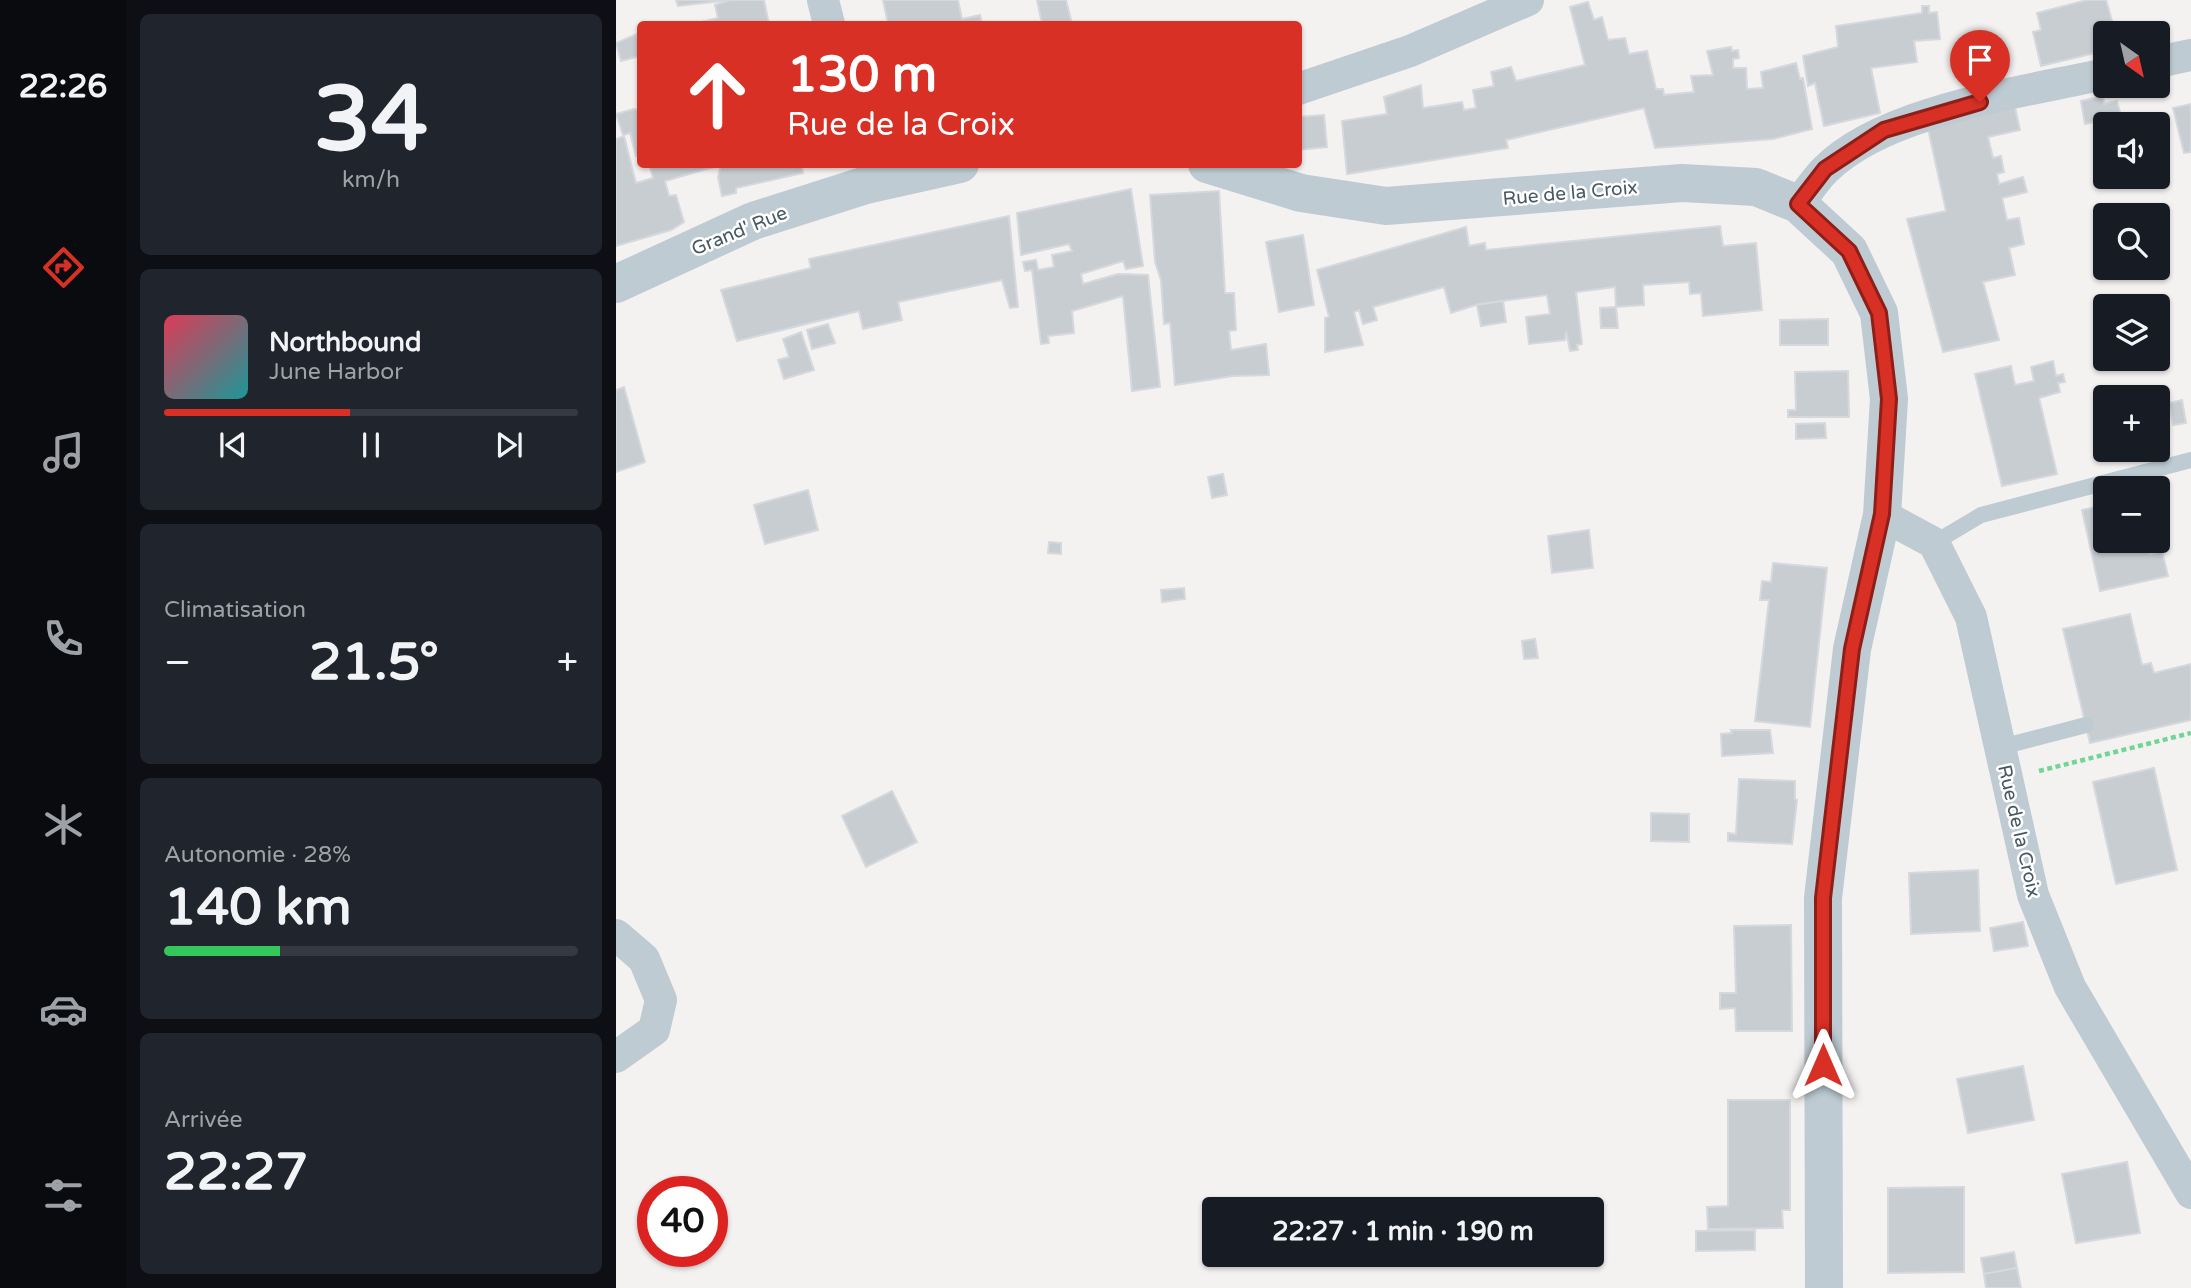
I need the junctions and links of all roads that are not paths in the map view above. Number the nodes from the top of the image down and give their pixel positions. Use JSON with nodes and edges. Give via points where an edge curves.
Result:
{"nodes":[{"id":1,"x":823,"y":0,"type":"edge"},
{"id":2,"x":1528,"y":0,"type":"edge"},
{"id":3,"x":828,"y":21,"type":"edge"},
{"id":4,"x":2191,"y":55,"type":"edge"},
{"id":5,"x":2170,"y":59,"type":"edge"},
{"id":6,"x":2093,"y":77,"type":"edge"},
{"id":7,"x":1302,"y":88,"type":"edge"},
{"id":8,"x":925,"y":168,"type":"edge"},
{"id":9,"x":1220,"y":168,"type":"edge"},
{"id":10,"x":863,"y":175,"type":"edge"},
{"id":11,"x":1798,"y":204,"type":"junction"},
{"id":12,"x":616,"y":284,"type":"edge"},
{"id":13,"x":2191,"y":460,"type":"edge"},
{"id":14,"x":1882,"y":514,"type":"junction"},
{"id":15,"x":1934,"y":543,"type":"junction"},
{"id":16,"x":2086,"y":725,"type":"dead end"},
{"id":17,"x":2001,"y":747,"type":"junction"},
{"id":18,"x":616,"y":935,"type":"edge"},
{"id":19,"x":616,"y":1057,"type":"edge"},
{"id":20,"x":2191,"y":1193,"type":"edge"},
{"id":21,"x":1824,"y":1288,"type":"edge"}],
"edges":[{"from":1,"to":3,"type":"street"},
{"from":2,"to":7,"type":"street","via":[[1410,51]]},
{"from":4,"to":5,"type":"street"},
{"from":6,"to":11,"type":"street","via":[[1955,107],[1884,130],[1825,169]]},
{"from":8,"to":10,"type":"street","name":"Grand' Rue"},
{"from":9,"to":11,"type":"street","name":"Rue de la Croix","via":[[1301,193],[1386,206],[1682,183],[1756,187]]},
{"from":10,"to":12,"type":"street","name":"Grand' Rue"},
{"from":11,"to":14,"type":"street","name":"Rue de la Croix","via":[[1849,251],[1879,313],[1889,399]]},
{"from":13,"to":15,"type":"lane","via":[[1981,515]]},
{"from":14,"to":15,"type":"street"},
{"from":14,"to":21,"type":"street","name":"Rue de la Croix","via":[[1852,649],[1823,898]]},
{"from":15,"to":17,"type":"street","name":"Rue de la Croix","via":[[1971,617]]},
{"from":16,"to":17,"type":"lane"},
{"from":17,"to":20,"type":"street","name":"Rue de la Croix","via":[[2034,895],[2070,987]]},
{"from":18,"to":19,"type":"street","via":[[643,959],[661,1000],[654,1030]]}]}
